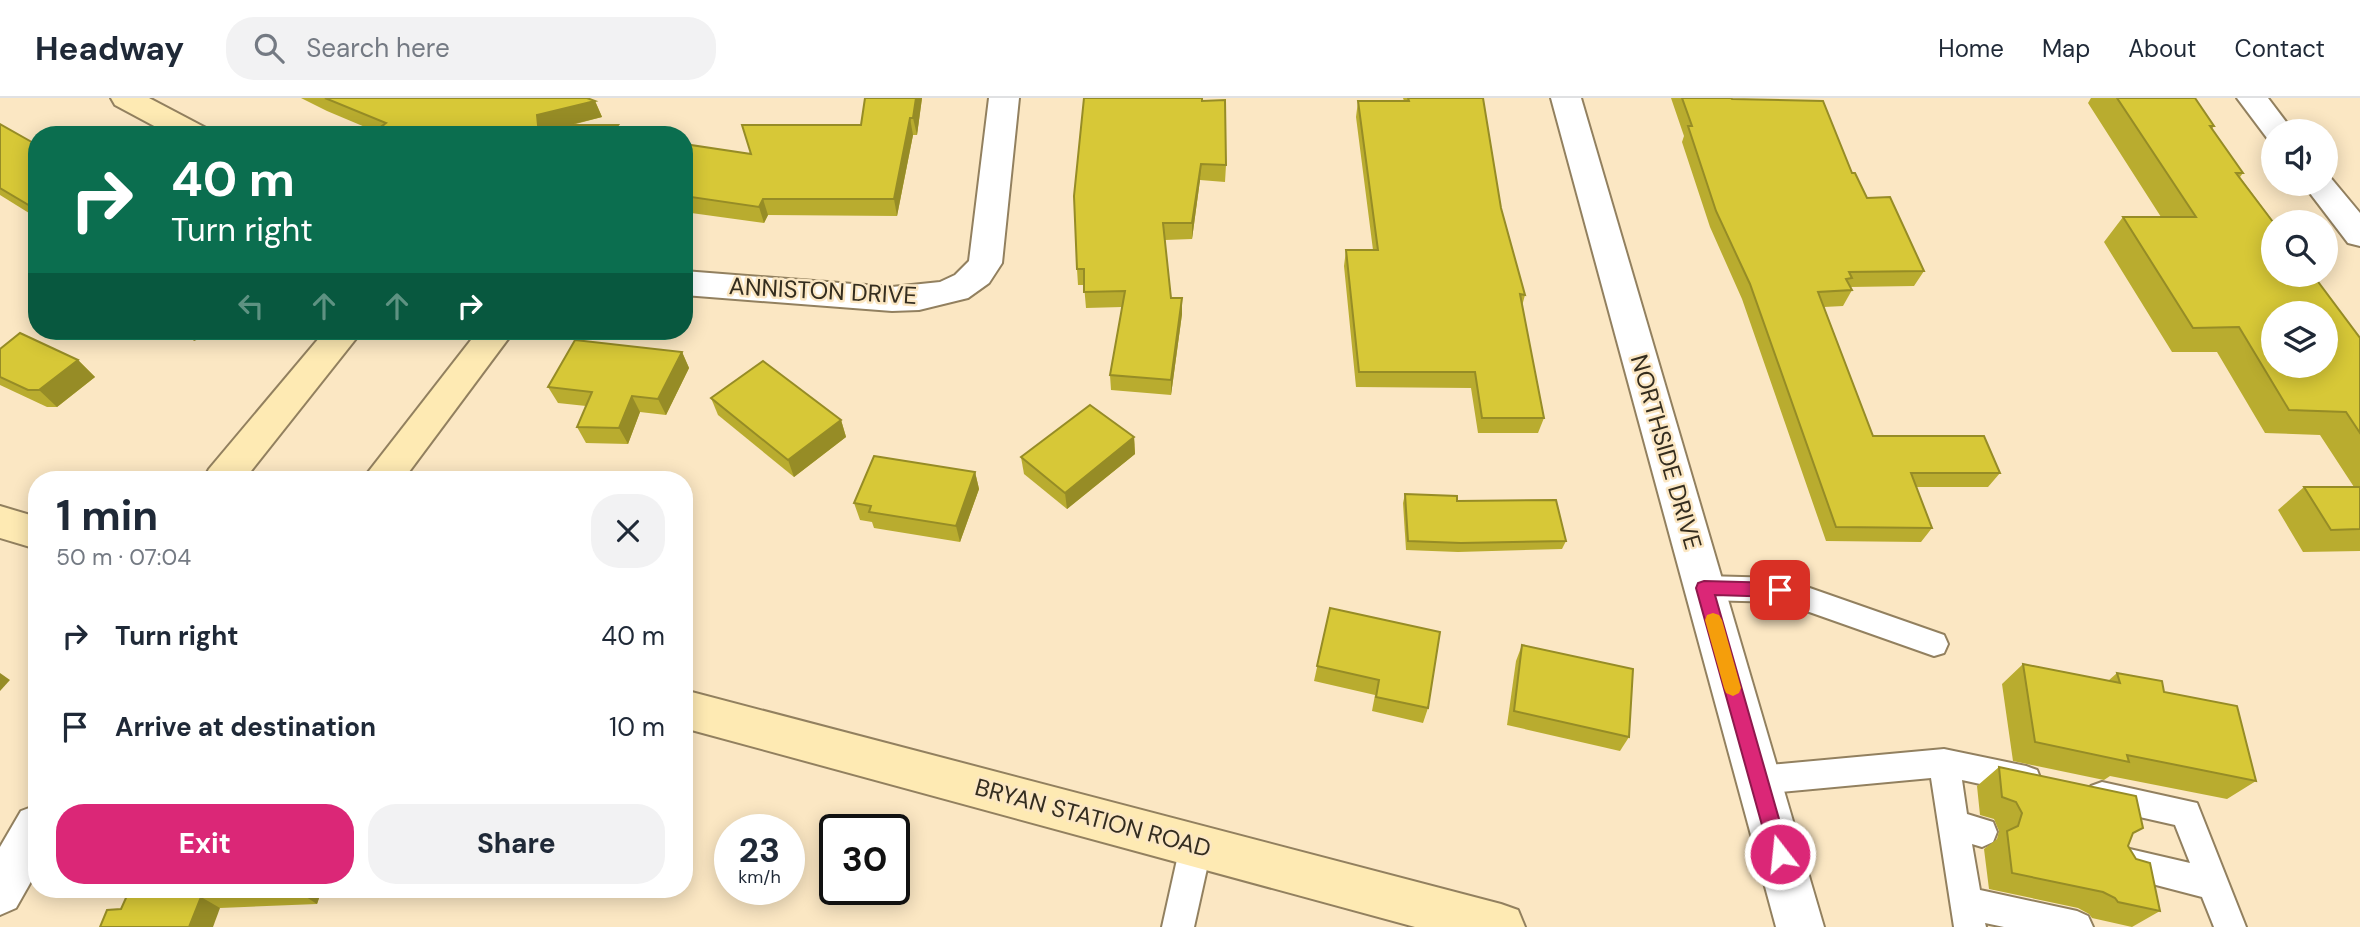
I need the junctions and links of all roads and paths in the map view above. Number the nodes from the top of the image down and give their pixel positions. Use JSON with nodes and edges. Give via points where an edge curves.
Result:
{"nodes":[{"id":1,"x":126,"y":98,"type":"edge"},
{"id":2,"x":1004,"y":98,"type":"edge"},
{"id":3,"x":1566,"y":98,"type":"edge"},
{"id":4,"x":2252,"y":98,"type":"edge"},
{"id":5,"x":2269,"y":119,"type":"edge"},
{"id":6,"x":178,"y":126,"type":"edge"},
{"id":7,"x":2329,"y":196,"type":"edge"},
{"id":8,"x":2360,"y":235,"type":"edge"},
{"id":9,"x":693,"y":284,"type":"edge"},
{"id":10,"x":338,"y":340,"type":"edge"},
{"id":11,"x":490,"y":340,"type":"edge"},
{"id":12,"x":229,"y":471,"type":"edge"},
{"id":13,"x":388,"y":471,"type":"edge"},
{"id":14,"x":0,"y":522,"type":"edge"},
{"id":15,"x":28,"y":530,"type":"edge"},
{"id":16,"x":1704,"y":588,"type":"junction"},
{"id":17,"x":1934,"y":644,"type":"dead end"},
{"id":18,"x":693,"y":711,"type":"edge"},
{"id":19,"x":1944,"y":763,"type":"junction"},
{"id":20,"x":1759,"y":780,"type":"junction"},
{"id":21,"x":28,"y":842,"type":"edge"},
{"id":22,"x":1196,"y":846,"type":"junction"},
{"id":23,"x":2121,"y":862,"type":"edge"},
{"id":24,"x":2214,"y":884,"type":"junction"},
{"id":25,"x":0,"y":892,"type":"edge"},
{"id":26,"x":1968,"y":915,"type":"edge"},
{"id":27,"x":1178,"y":927,"type":"edge"},
{"id":28,"x":1501,"y":927,"type":"edge"},
{"id":29,"x":1800,"y":927,"type":"edge"},
{"id":30,"x":2077,"y":927,"type":"edge"},
{"id":31,"x":2230,"y":927,"type":"edge"}],
"edges":[{"from":1,"to":6,"type":"main road"},
{"from":2,"to":9,"type":"street","name":"ANNISTON DRIVE","via":[[985,263],[979,275],[961,289],[892,299]]},
{"from":3,"to":16,"type":"street","name":"NORTHSIDE DRIVE"},
{"from":4,"to":5,"type":"street"},
{"from":7,"to":8,"type":"street"},
{"from":10,"to":12,"type":"main road"},
{"from":11,"to":13,"type":"main road"},
{"from":14,"to":15,"type":"main road"},
{"from":16,"to":17,"type":"lane","via":[[1780,590]]},
{"from":16,"to":20,"type":"street","name":"NORTHSIDE DRIVE"},
{"from":18,"to":22,"type":"main road","name":"BRYAN STATION ROAD"},
{"from":19,"to":20,"type":"lane"},
{"from":19,"to":24,"type":"lane","via":[[2186,813]]},
{"from":19,"to":26,"type":"lane","via":[[1968,828]]},
{"from":20,"to":29,"type":"street","name":"NORTHSIDE DRIVE"},
{"from":21,"to":25,"type":"street"},
{"from":22,"to":27,"type":"lane"},
{"from":22,"to":28,"type":"main road","name":"BRYAN STATION ROAD"},
{"from":23,"to":24,"type":"lane"},
{"from":24,"to":31,"type":"lane"},
{"from":26,"to":30,"type":"lane"}]}
